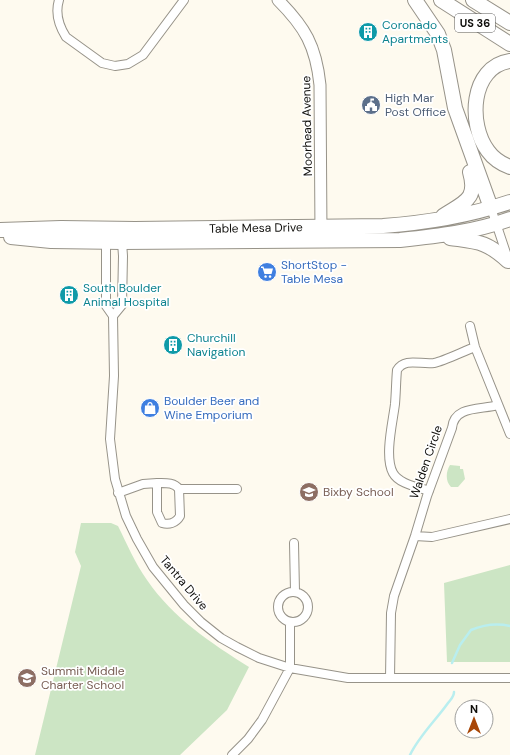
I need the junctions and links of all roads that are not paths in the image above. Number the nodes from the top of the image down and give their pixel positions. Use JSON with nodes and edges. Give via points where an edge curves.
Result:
{"nodes":[{"id":1,"x":59,"y":0,"type":"edge"},
{"id":2,"x":184,"y":0,"type":"edge"},
{"id":3,"x":278,"y":0,"type":"edge"},
{"id":4,"x":415,"y":0,"type":"edge"},
{"id":5,"x":441,"y":0,"type":"edge"},
{"id":6,"x":473,"y":0,"type":"edge"},
{"id":7,"x":510,"y":23,"type":"edge"},
{"id":8,"x":510,"y":44,"type":"edge"},
{"id":9,"x":510,"y":62,"type":"edge"},
{"id":10,"x":466,"y":140,"type":"junction"},
{"id":11,"x":510,"y":167,"type":"edge"},
{"id":12,"x":510,"y":202,"type":"edge"},
{"id":13,"x":490,"y":208,"type":"junction"},
{"id":14,"x":510,"y":219,"type":"edge"},
{"id":15,"x":436,"y":221,"type":"junction"},
{"id":16,"x":503,"y":224,"type":"edge"},
{"id":17,"x":116,"y":229,"type":"junction"},
{"id":18,"x":0,"y":230,"type":"edge"},
{"id":19,"x":321,"y":234,"type":"junction"},
{"id":20,"x":0,"y":236,"type":"edge"},
{"id":21,"x":437,"y":236,"type":"junction"},
{"id":22,"x":106,"y":242,"type":"junction"},
{"id":23,"x":122,"y":242,"type":"junction"},
{"id":24,"x":509,"y":264,"type":"edge"},
{"id":25,"x":113,"y":316,"type":"junction"},
{"id":26,"x":470,"y":326,"type":"dead end"},
{"id":27,"x":475,"y":347,"type":"junction"},
{"id":28,"x":498,"y":405,"type":"junction"},
{"id":29,"x":510,"y":434,"type":"edge"},
{"id":30,"x":157,"y":484,"type":"junction"},
{"id":31,"x":180,"y":489,"type":"junction"},
{"id":32,"x":236,"y":489,"type":"dead end"},
{"id":33,"x":428,"y":491,"type":"junction"},
{"id":34,"x":118,"y":493,"type":"junction"},
{"id":35,"x":510,"y":519,"type":"edge"},
{"id":36,"x":415,"y":536,"type":"junction"},
{"id":37,"x":294,"y":543,"type":"dead end"},
{"id":38,"x":296,"y":592,"type":"junction"},
{"id":39,"x":290,"y":622,"type":"junction"},
{"id":40,"x":290,"y":668,"type":"junction"},
{"id":41,"x":390,"y":678,"type":"junction"},
{"id":42,"x":510,"y":678,"type":"edge"},
{"id":43,"x":232,"y":755,"type":"edge"}],
"edges":[{"from":1,"to":2,"type":"street","via":[[58,18],[66,37],[102,63],[115,66],[128,64],[143,55]]},
{"from":3,"to":19,"type":"street","name":"Moorhead Avenue","via":[[305,31],[318,68]]},
{"from":4,"to":10,"type":"highway","via":[[438,34],[444,50],[456,108]]},
{"from":5,"to":8,"type":"highway","number":"US 36"},
{"from":6,"to":7,"type":"highway","number":"US 36"},
{"from":9,"to":11,"type":"highway","via":[[494,69],[482,82],[476,97],[475,110],[478,132],[488,152]]},
{"from":10,"to":13,"type":"highway"},
{"from":10,"to":15,"type":"highway","via":[[466,157],[474,187],[472,193],[468,199]]},
{"from":12,"to":13,"type":"highway","name":"Table Mesa Drive"},
{"from":13,"to":15,"type":"highway","name":"Table Mesa Drive"},
{"from":13,"to":16,"type":"street"},
{"from":14,"to":16,"type":"highway","name":"Table Mesa Drive"},
{"from":15,"to":19,"type":"highway","name":"Table Mesa Drive"},
{"from":16,"to":21,"type":"highway","name":"Table Mesa Drive"},
{"from":16,"to":24,"type":"street"},
{"from":17,"to":18,"type":"highway","name":"Table Mesa Drive"},
{"from":17,"to":19,"type":"highway","name":"Table Mesa Drive"},
{"from":17,"to":22,"type":"street"},
{"from":17,"to":23,"type":"street","name":"Tantra Drive"},
{"from":19,"to":21,"type":"highway","name":"Table Mesa Drive","via":[[400,240]]},
{"from":19,"to":23,"type":"highway","name":"Table Mesa Drive"},
{"from":20,"to":22,"type":"highway","name":"Table Mesa Drive","via":[[51,241]]},
{"from":21,"to":24,"type":"highway","via":[[483,243],[497,251]]},
{"from":22,"to":23,"type":"highway","name":"Table Mesa Drive"},
{"from":22,"to":25,"type":"street","name":"Tantra Drive","via":[[106,306]]},
{"from":23,"to":25,"type":"street","name":"Tantra Drive","via":[[122,305]]},
{"from":25,"to":34,"type":"street","name":"Tantra Drive","via":[[114,376],[110,438]]},
{"from":26,"to":27,"type":"street"},
{"from":27,"to":28,"type":"street"},
{"from":27,"to":33,"type":"street","via":[[435,363],[405,363],[397,370],[390,430],[393,474],[402,481]]},
{"from":28,"to":29,"type":"street"},
{"from":28,"to":33,"type":"street","name":"Walden Circle","via":[[463,412],[455,417]]},
{"from":30,"to":31,"type":"street","via":[[169,483]]},
{"from":30,"to":31,"type":"street","via":[[157,512],[164,524],[172,523],[179,518]]},
{"from":30,"to":34,"type":"street","via":[[143,484]]},
{"from":31,"to":32,"type":"street"},
{"from":33,"to":36,"type":"street","name":"Walden Circle"},
{"from":34,"to":40,"type":"street","name":"Tantra Drive","via":[[126,516],[153,567],[184,605],[221,638],[259,658]]},
{"from":35,"to":36,"type":"street","via":[[432,537]]},
{"from":36,"to":41,"type":"street","name":"Walden Circle","via":[[396,588],[391,613]]},
{"from":37,"to":38,"type":"street"},
{"from":38,"to":39,"type":"street","via":[[307,600],[308,610],[300,620]]},
{"from":38,"to":39,"type":"street","via":[[289,592],[278,602],[280,614]]},
{"from":39,"to":40,"type":"street"},
{"from":40,"to":41,"type":"street","name":"Tantra Drive","via":[[348,678]]},
{"from":40,"to":43,"type":"street","via":[[262,720]]},
{"from":41,"to":42,"type":"street","name":"Tantra Drive"}]}
